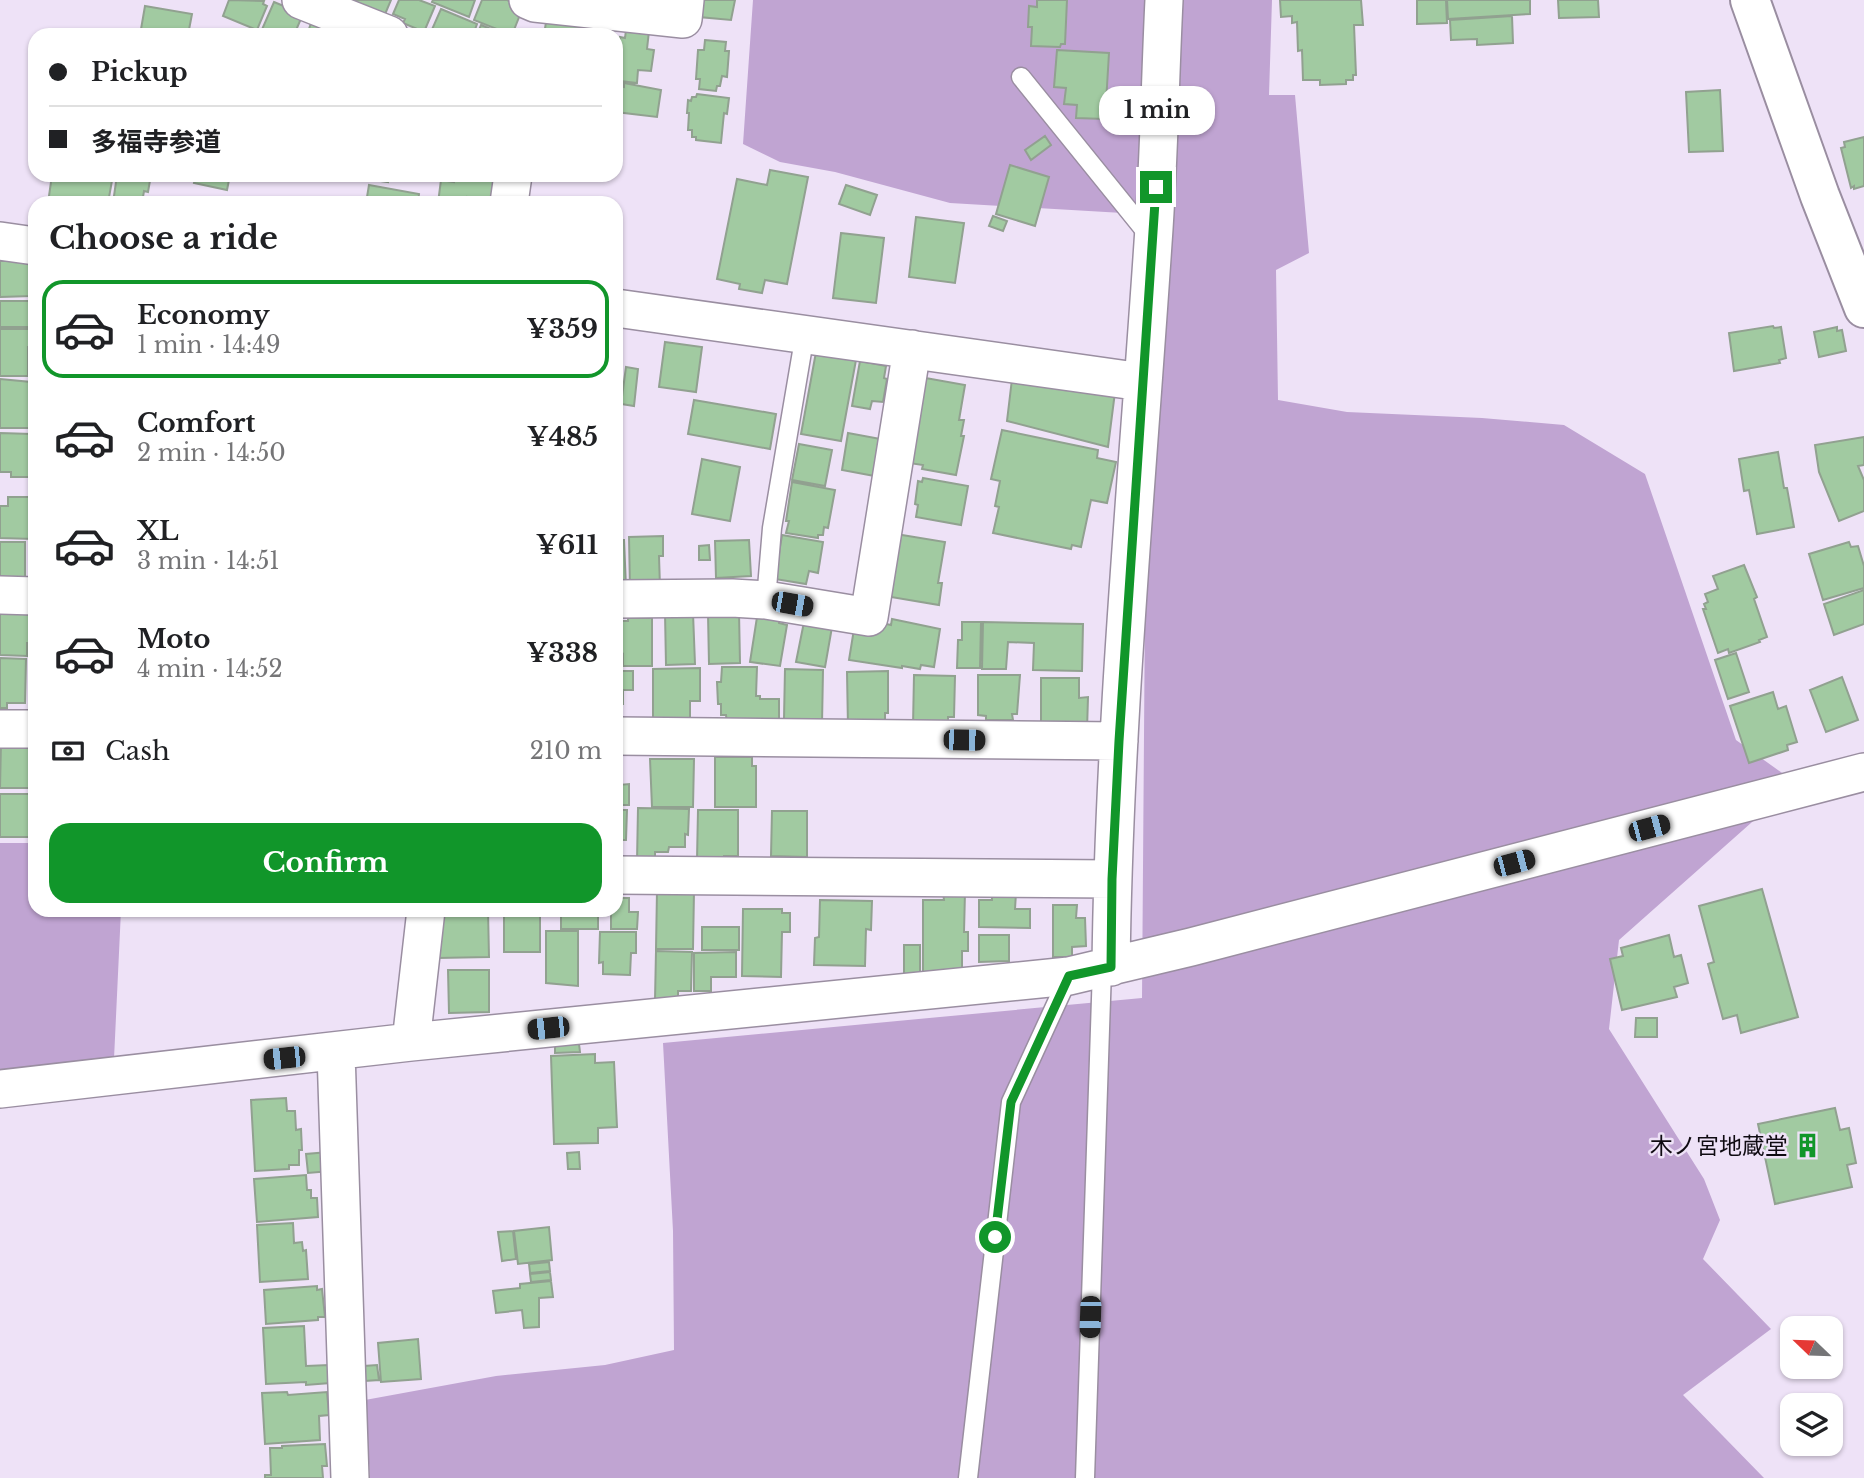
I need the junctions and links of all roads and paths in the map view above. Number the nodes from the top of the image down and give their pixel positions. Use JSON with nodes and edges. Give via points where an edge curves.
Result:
{"nodes":[{"id":1,"x":301,"y":0,"type":"edge"},
{"id":2,"x":685,"y":0,"type":"edge"},
{"id":3,"x":1164,"y":0,"type":"edge"},
{"id":4,"x":1750,"y":0,"type":"edge"},
{"id":5,"x":533,"y":9,"type":"edge"},
{"id":6,"x":371,"y":28,"type":"edge"},
{"id":7,"x":1021,"y":77,"type":"dead end"},
{"id":8,"x":0,"y":241,"type":"edge"},
{"id":9,"x":1153,"y":241,"type":"junction"},
{"id":10,"x":28,"y":245,"type":"edge"},
{"id":11,"x":623,"y":309,"type":"edge"},
{"id":12,"x":1864,"y":309,"type":"edge"},
{"id":13,"x":805,"y":334,"type":"junction"},
{"id":14,"x":912,"y":349,"type":"junction"},
{"id":15,"x":1142,"y":382,"type":"junction"},
{"id":16,"x":0,"y":595,"type":"edge"},
{"id":17,"x":28,"y":596,"type":"edge"},
{"id":18,"x":623,"y":599,"type":"edge"},
{"id":19,"x":766,"y":600,"type":"junction"},
{"id":20,"x":0,"y":729,"type":"edge"},
{"id":21,"x":28,"y":729,"type":"edge"},
{"id":22,"x":623,"y":736,"type":"edge"},
{"id":23,"x":1119,"y":741,"type":"junction"},
{"id":24,"x":1864,"y":772,"type":"edge"},
{"id":25,"x":623,"y":875,"type":"edge"},
{"id":26,"x":1112,"y":879,"type":"junction"},
{"id":27,"x":425,"y":917,"type":"edge"},
{"id":28,"x":1094,"y":971,"type":"junction"},
{"id":29,"x":411,"y":1042,"type":"junction"},
{"id":30,"x":336,"y":1052,"type":"junction"},
{"id":31,"x":0,"y":1089,"type":"edge"},
{"id":32,"x":350,"y":1478,"type":"edge"},
{"id":33,"x":968,"y":1478,"type":"edge"},
{"id":34,"x":1085,"y":1478,"type":"edge"}],
"edges":[{"from":1,"to":6,"type":"street"},
{"from":2,"to":5,"type":"street","via":[[682,19]]},
{"from":3,"to":9,"type":"street"},
{"from":4,"to":12,"type":"street"},
{"from":7,"to":9,"type":"lane"},
{"from":8,"to":10,"type":"street"},
{"from":9,"to":15,"type":"street"},
{"from":11,"to":13,"type":"street"},
{"from":13,"to":14,"type":"street"},
{"from":13,"to":19,"type":"lane","via":[[772,528]]},
{"from":14,"to":15,"type":"street"},
{"from":14,"to":19,"type":"street","via":[[869,617]]},
{"from":15,"to":23,"type":"street"},
{"from":16,"to":17,"type":"street"},
{"from":18,"to":19,"type":"street"},
{"from":20,"to":21,"type":"street"},
{"from":22,"to":23,"type":"street"},
{"from":23,"to":26,"type":"street"},
{"from":24,"to":28,"type":"street"},
{"from":25,"to":26,"type":"street"},
{"from":26,"to":28,"type":"street"},
{"from":27,"to":29,"type":"street"},
{"from":28,"to":29,"type":"street"},
{"from":28,"to":33,"type":"lane","via":[[1011,1102]]},
{"from":28,"to":34,"type":"lane"},
{"from":29,"to":30,"type":"street"},
{"from":30,"to":31,"type":"street"},
{"from":30,"to":32,"type":"street"}]}
